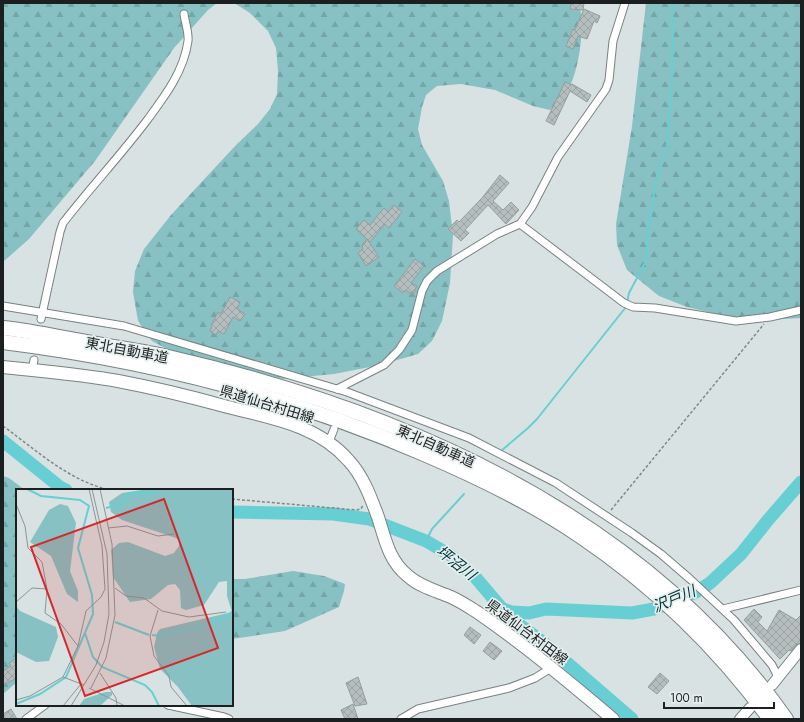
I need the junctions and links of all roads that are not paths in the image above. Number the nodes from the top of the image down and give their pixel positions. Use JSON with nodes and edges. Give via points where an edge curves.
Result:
{"nodes":[{"id":1,"x":625,"y":3,"type":"edge"},
{"id":2,"x":184,"y":14,"type":"dead end"},
{"id":3,"x":520,"y":224,"type":"junction"},
{"id":4,"x":3,"y":306,"type":"edge"},
{"id":5,"x":801,"y":310,"type":"edge"},
{"id":6,"x":41,"y":315,"type":"junction"},
{"id":7,"x":3,"y":328,"type":"edge"},
{"id":8,"x":3,"y":342,"type":"edge"},
{"id":9,"x":3,"y":367,"type":"edge"},
{"id":10,"x":337,"y":389,"type":"junction"},
{"id":11,"x":347,"y":392,"type":"junction"},
{"id":12,"x":344,"y":401,"type":"dead end"},
{"id":13,"x":334,"y":429,"type":"dead end"},
{"id":14,"x":329,"y":442,"type":"junction"},
{"id":15,"x":801,"y":590,"type":"edge"},
{"id":16,"x":723,"y":609,"type":"junction"},
{"id":17,"x":801,"y":649,"type":"edge"},
{"id":18,"x":551,"y":668,"type":"junction"},
{"id":19,"x":778,"y":677,"type":"junction"},
{"id":20,"x":772,"y":685,"type":"dead end"},
{"id":21,"x":44,"y":706,"type":"edge"},
{"id":22,"x":172,"y":706,"type":"edge"},
{"id":23,"x":750,"y":708,"type":"dead end"},
{"id":24,"x":226,"y":718,"type":"edge"},
{"id":25,"x":26,"y":719,"type":"edge"},
{"id":26,"x":401,"y":719,"type":"edge"},
{"id":27,"x":613,"y":719,"type":"edge"},
{"id":28,"x":741,"y":719,"type":"edge"},
{"id":29,"x":770,"y":719,"type":"edge"},
{"id":30,"x":786,"y":719,"type":"edge"}],
"edges":[{"from":1,"to":3,"type":"street","via":[[613,41],[611,69],[606,89],[558,157],[532,207]]},
{"from":2,"to":6,"type":"street","via":[[188,40],[176,77],[127,146],[63,223]]},
{"from":3,"to":5,"type":"street","via":[[626,305],[736,321]]},
{"from":3,"to":10,"type":"street","via":[[497,234],[437,271],[422,291],[412,330],[399,350],[384,365]]},
{"from":4,"to":6,"type":"street"},
{"from":6,"to":10,"type":"street","via":[[124,326]]},
{"from":7,"to":30,"type":"highway","name":"東北自動車道","via":[[134,350],[214,369],[316,399],[422,438],[496,473],[570,516],[649,572],[727,646]]},
{"from":8,"to":29,"type":"highway","name":"東北自動車道","via":[[172,371],[301,408],[398,442],[452,466],[533,507],[597,548],[639,580],[717,654]]},
{"from":9,"to":14,"type":"main road","name":"県道仙台村田線","via":[[33,365],[179,394],[300,427]]},
{"from":10,"to":11,"type":"street"},
{"from":11,"to":12,"type":"street"},
{"from":11,"to":16,"type":"street","via":[[469,438],[556,483],[660,554]]},
{"from":13,"to":14,"type":"street"},
{"from":14,"to":18,"type":"main road","name":"県道仙台村田線","via":[[357,470],[368,491],[386,546],[398,567],[417,583],[460,601],[477,612]]},
{"from":15,"to":16,"type":"street"},
{"from":16,"to":19,"type":"street","via":[[772,665]]},
{"from":17,"to":19,"type":"main road"},
{"from":18,"to":26,"type":"street","via":[[535,678],[509,688],[418,709]]},
{"from":18,"to":27,"type":"main road","name":"県道仙台村田線"},
{"from":19,"to":20,"type":"main road"},
{"from":21,"to":25,"type":"street"},
{"from":22,"to":24,"type":"street"},
{"from":23,"to":28,"type":"main road"}]}
